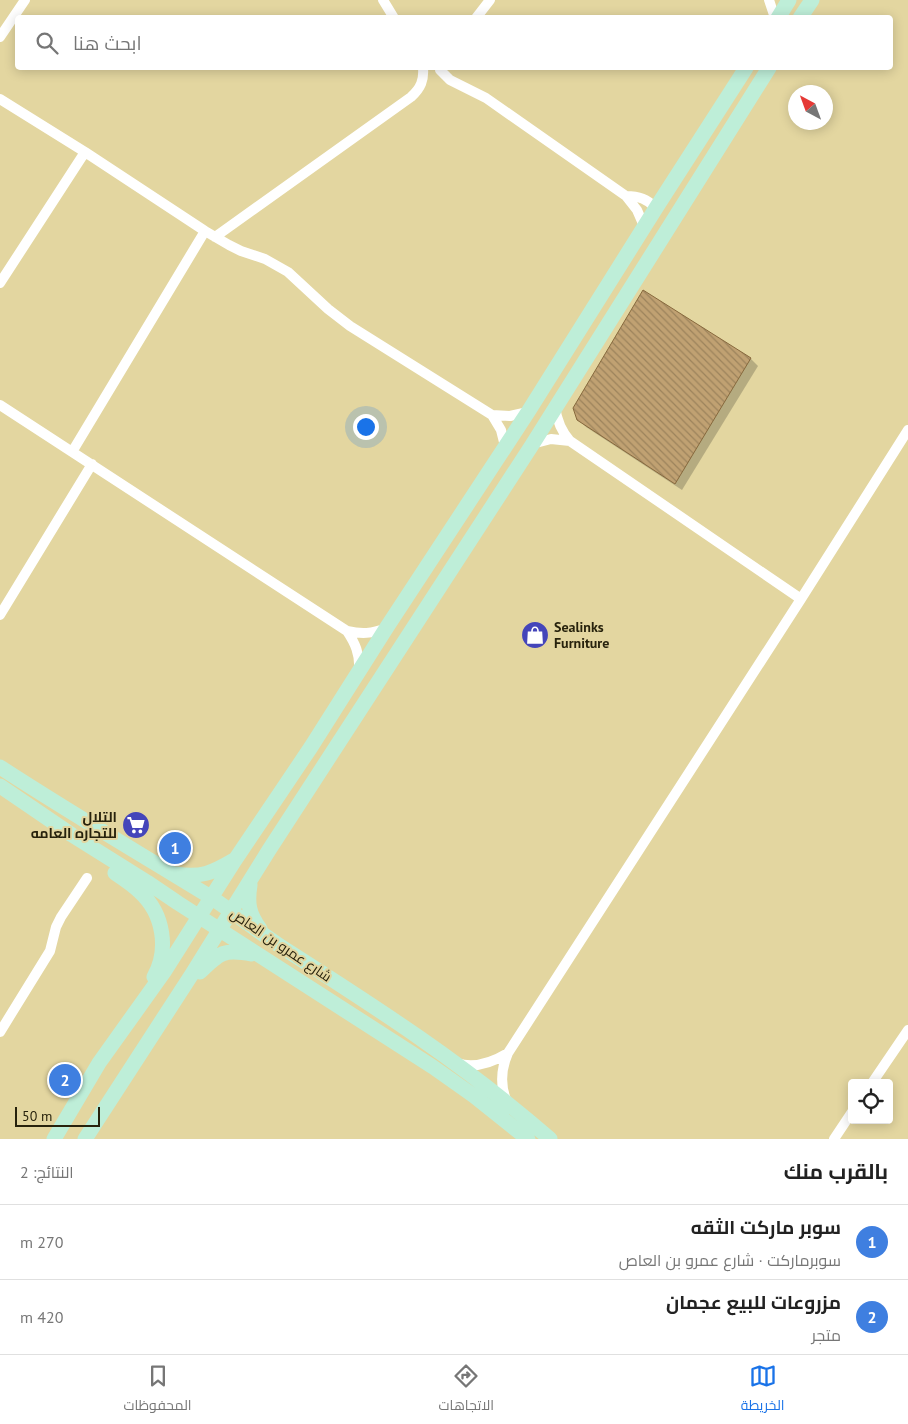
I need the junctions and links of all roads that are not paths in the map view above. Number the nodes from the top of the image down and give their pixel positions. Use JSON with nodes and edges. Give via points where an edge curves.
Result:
{"nodes":[{"id":1,"x":25,"y":0,"type":"edge"},
{"id":2,"x":383,"y":0,"type":"edge"},
{"id":3,"x":490,"y":0,"type":"edge"},
{"id":4,"x":769,"y":0,"type":"edge"},
{"id":5,"x":789,"y":0,"type":"edge"},
{"id":6,"x":812,"y":0,"type":"edge"},
{"id":7,"x":392,"y":15,"type":"edge"},
{"id":8,"x":478,"y":15,"type":"edge"},
{"id":9,"x":776,"y":15,"type":"edge"},
{"id":10,"x":779,"y":15,"type":"edge"},
{"id":11,"x":802,"y":15,"type":"edge"},
{"id":12,"x":0,"y":36,"type":"edge"},
{"id":13,"x":423,"y":70,"type":"edge"},
{"id":14,"x":441,"y":70,"type":"edge"},
{"id":15,"x":745,"y":70,"type":"edge"},
{"id":16,"x":768,"y":70,"type":"edge"},
{"id":17,"x":0,"y":99,"type":"edge"},
{"id":18,"x":721,"y":108,"type":"junction"},
{"id":19,"x":84,"y":152,"type":"junction"},
{"id":20,"x":692,"y":190,"type":"junction"},
{"id":21,"x":626,"y":196,"type":"junction"},
{"id":22,"x":656,"y":208,"type":"junction"},
{"id":23,"x":644,"y":226,"type":"junction"},
{"id":24,"x":205,"y":230,"type":"junction"},
{"id":25,"x":215,"y":237,"type":"junction"},
{"id":26,"x":638,"y":274,"type":"junction"},
{"id":27,"x":0,"y":283,"type":"edge"},
{"id":28,"x":0,"y":405,"type":"edge"},
{"id":29,"x":555,"y":407,"type":"junction"},
{"id":30,"x":528,"y":412,"type":"junction"},
{"id":31,"x":492,"y":415,"type":"junction"},
{"id":32,"x":908,"y":430,"type":"edge"},
{"id":33,"x":570,"y":441,"type":"junction"},
{"id":34,"x":532,"y":444,"type":"junction"},
{"id":35,"x":505,"y":446,"type":"junction"},
{"id":36,"x":72,"y":452,"type":"junction"},
{"id":37,"x":92,"y":464,"type":"junction"},
{"id":38,"x":801,"y":599,"type":"junction"},
{"id":39,"x":0,"y":616,"type":"edge"},
{"id":40,"x":387,"y":628,"type":"junction"},
{"id":41,"x":347,"y":630,"type":"junction"},
{"id":42,"x":359,"y":672,"type":"junction"},
{"id":43,"x":0,"y":767,"type":"edge"},
{"id":44,"x":0,"y":786,"type":"edge"},
{"id":45,"x":78,"y":839,"type":"junction"},
{"id":46,"x":235,"y":860,"type":"junction"},
{"id":47,"x":169,"y":873,"type":"junction"},
{"id":48,"x":87,"y":878,"type":"dead end"},
{"id":49,"x":251,"y":882,"type":"junction"},
{"id":50,"x":211,"y":898,"type":"junction"},
{"id":51,"x":231,"y":911,"type":"junction"},
{"id":52,"x":199,"y":917,"type":"junction"},
{"id":53,"x":220,"y":930,"type":"junction"},
{"id":54,"x":266,"y":936,"type":"junction"},
{"id":55,"x":257,"y":954,"type":"junction"},
{"id":56,"x":182,"y":988,"type":"junction"},
{"id":57,"x":908,"y":1030,"type":"edge"},
{"id":58,"x":0,"y":1032,"type":"edge"},
{"id":59,"x":115,"y":1040,"type":"junction"},
{"id":60,"x":508,"y":1053,"type":"junction"},
{"id":61,"x":454,"y":1062,"type":"junction"},
{"id":62,"x":875,"y":1079,"type":"edge"},
{"id":63,"x":508,"y":1105,"type":"junction"},
{"id":64,"x":848,"y":1118,"type":"edge"},
{"id":65,"x":54,"y":1139,"type":"edge"},
{"id":66,"x":85,"y":1139,"type":"edge"},
{"id":67,"x":528,"y":1139,"type":"edge"},
{"id":68,"x":550,"y":1139,"type":"edge"},
{"id":69,"x":834,"y":1139,"type":"edge"}],
"edges":[{"from":1,"to":12,"type":"street"},
{"from":2,"to":7,"type":"street"},
{"from":3,"to":8,"type":"street"},
{"from":4,"to":9,"type":"street"},
{"from":5,"to":10,"type":"main road"},
{"from":6,"to":11,"type":"main road"},
{"from":13,"to":25,"type":"street","via":[[423,82],[411,97]]},
{"from":14,"to":21,"type":"street","via":[[450,80],[486,98]]},
{"from":15,"to":18,"type":"main road"},
{"from":16,"to":20,"type":"main road"},
{"from":17,"to":19,"type":"street"},
{"from":18,"to":20,"type":"main road","via":[[719,124],[689,173],[688,182]]},
{"from":18,"to":22,"type":"main road"},
{"from":19,"to":24,"type":"street"},
{"from":19,"to":27,"type":"street"},
{"from":20,"to":26,"type":"main road"},
{"from":21,"to":22,"type":"street","via":[[641,198]]},
{"from":21,"to":23,"type":"street"},
{"from":22,"to":23,"type":"main road"},
{"from":22,"to":26,"type":"main road","via":[[657,229],[640,260]]},
{"from":23,"to":30,"type":"main road"},
{"from":24,"to":25,"type":"street"},
{"from":24,"to":36,"type":"street"},
{"from":25,"to":31,"type":"street","via":[[282,269],[350,326]]},
{"from":26,"to":29,"type":"main road"},
{"from":28,"to":36,"type":"street"},
{"from":29,"to":33,"type":"street","via":[[558,422]]},
{"from":29,"to":34,"type":"main road"},
{"from":30,"to":31,"type":"street"},
{"from":30,"to":35,"type":"main road"},
{"from":31,"to":35,"type":"street"},
{"from":32,"to":38,"type":"street"},
{"from":33,"to":34,"type":"street","via":[[551,439]]},
{"from":33,"to":38,"type":"street"},
{"from":34,"to":49,"type":"main road"},
{"from":35,"to":40,"type":"main road"},
{"from":36,"to":37,"type":"street"},
{"from":37,"to":39,"type":"street"},
{"from":37,"to":41,"type":"street"},
{"from":38,"to":60,"type":"street"},
{"from":40,"to":41,"type":"street","via":[[367,633]]},
{"from":40,"to":42,"type":"main road"},
{"from":41,"to":42,"type":"street","via":[[357,650]]},
{"from":42,"to":46,"type":"main road"},
{"from":43,"to":47,"type":"main road","name":"شارع عمرو بن العاص"},
{"from":44,"to":45,"type":"main road","name":"شارع عمرو بن العاص"},
{"from":45,"to":52,"type":"main road","name":"شارع عمرو بن العاص"},
{"from":45,"to":59,"type":"main road","via":[[99,862],[144,895],[161,928],[162,950],[157,971]]},
{"from":46,"to":47,"type":"main road","via":[[198,876]]},
{"from":46,"to":50,"type":"main road"},
{"from":47,"to":50,"type":"main road","name":"شارع عمرو بن العاص"},
{"from":48,"to":58,"type":"street","via":[[61,917],[50,951]]},
{"from":49,"to":51,"type":"main road"},
{"from":49,"to":54,"type":"main road","via":[[248,895],[250,910]]},
{"from":50,"to":51,"type":"main road","name":"شارع عمرو بن العاص"},
{"from":50,"to":52,"type":"main road"},
{"from":51,"to":53,"type":"main road"},
{"from":51,"to":54,"type":"main road","name":"شارع عمرو بن العاص"},
{"from":52,"to":53,"type":"main road","name":"شارع عمرو بن العاص"},
{"from":52,"to":59,"type":"main road"},
{"from":53,"to":55,"type":"main road","name":"شارع عمرو بن العاص"},
{"from":53,"to":56,"type":"main road"},
{"from":54,"to":61,"type":"main road","name":"شارع عمرو بن العاص"},
{"from":55,"to":56,"type":"main road","via":[[222,953]]},
{"from":55,"to":67,"type":"main road","name":"شارع عمرو بن العاص","via":[[433,1067]]},
{"from":56,"to":66,"type":"main road"},
{"from":57,"to":62,"type":"street"},
{"from":59,"to":65,"type":"main road"},
{"from":60,"to":61,"type":"street","via":[[476,1065]]},
{"from":60,"to":63,"type":"street","via":[[502,1070],[502,1088]]},
{"from":61,"to":63,"type":"main road","name":"شارع عمرو بن العاص"},
{"from":63,"to":68,"type":"main road","name":"شارع عمرو بن العاص"},
{"from":64,"to":69,"type":"street"}]}
